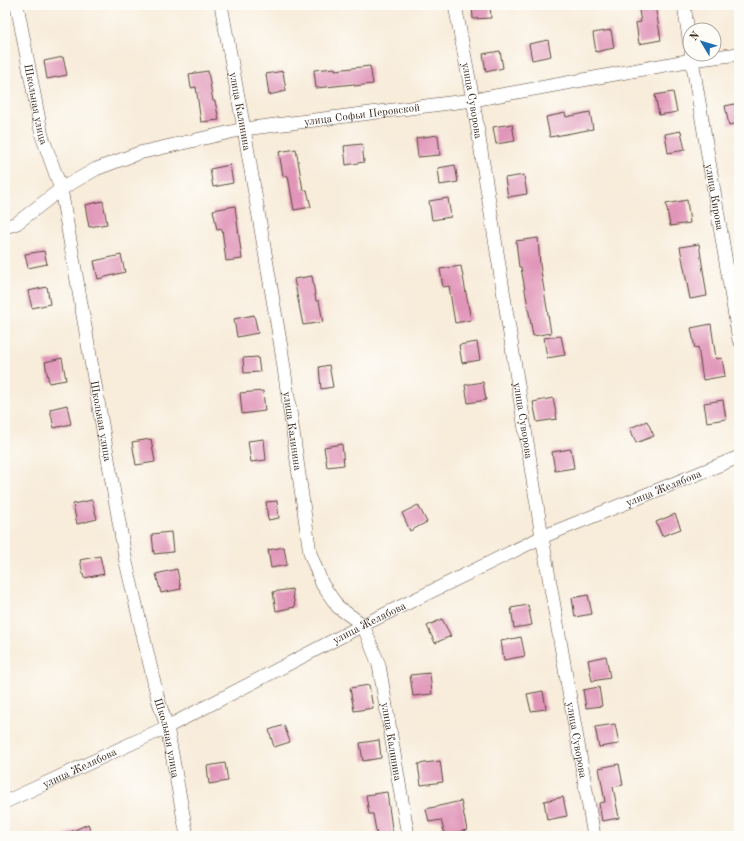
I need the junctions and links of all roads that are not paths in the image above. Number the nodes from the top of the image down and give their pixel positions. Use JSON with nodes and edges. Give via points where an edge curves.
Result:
{"nodes":[{"id":1,"x":17,"y":5,"type":"edge"},
{"id":2,"x":221,"y":5,"type":"edge"},
{"id":3,"x":455,"y":5,"type":"edge"},
{"id":4,"x":684,"y":5,"type":"edge"},
{"id":5,"x":687,"y":22,"type":"edge"},
{"id":6,"x":739,"y":54,"type":"edge"},
{"id":7,"x":722,"y":55,"type":"edge"},
{"id":8,"x":682,"y":59,"type":"edge"},
{"id":9,"x":693,"y":62,"type":"edge"},
{"id":10,"x":473,"y":100,"type":"junction"},
{"id":11,"x":244,"y":129,"type":"junction"},
{"id":12,"x":61,"y":189,"type":"junction"},
{"id":13,"x":5,"y":227,"type":"edge"},
{"id":14,"x":739,"y":340,"type":"edge"},
{"id":15,"x":739,"y":458,"type":"edge"},
{"id":16,"x":542,"y":537,"type":"junction"},
{"id":17,"x":362,"y":625,"type":"junction"},
{"id":18,"x":167,"y":727,"type":"junction"},
{"id":19,"x":5,"y":802,"type":"edge"},
{"id":20,"x":187,"y":836,"type":"edge"},
{"id":21,"x":408,"y":836,"type":"edge"},
{"id":22,"x":594,"y":836,"type":"edge"}],
"edges":[{"from":1,"to":12,"type":"street","name":"Школьная улица","via":[[42,136]]},
{"from":2,"to":11,"type":"street","name":"улица Калинина"},
{"from":3,"to":10,"type":"street","name":"улица Суворова"},
{"from":4,"to":5,"type":"street"},
{"from":6,"to":7,"type":"street","name":"улица Софьи Перовской"},
{"from":8,"to":10,"type":"street","name":"улица Софьи Перовской"},
{"from":9,"to":14,"type":"street","name":"улица Кирова"},
{"from":10,"to":11,"type":"street","name":"улица Софьи Перовской"},
{"from":10,"to":16,"type":"street","name":"улица Суворова"},
{"from":11,"to":12,"type":"street","name":"улица Софьи Перовской","via":[[139,153],[96,169]]},
{"from":11,"to":17,"type":"street","name":"улица Калинина","via":[[281,348],[310,553],[322,584],[338,607]]},
{"from":12,"to":13,"type":"street","name":"улица Софьи Перовской","via":[[17,223]]},
{"from":12,"to":18,"type":"street","name":"Школьная улица","via":[[126,562]]},
{"from":15,"to":16,"type":"street","name":"улица Желябова"},
{"from":16,"to":17,"type":"street","name":"улица Желябова"},
{"from":16,"to":22,"type":"street","name":"улица Суворова"},
{"from":17,"to":18,"type":"street","name":"улица Желябова"},
{"from":17,"to":21,"type":"street","name":"улица Калинина","via":[[379,665]]},
{"from":18,"to":19,"type":"street","name":"улица Желябова"},
{"from":18,"to":20,"type":"street","name":"Школьная улица"}]}
